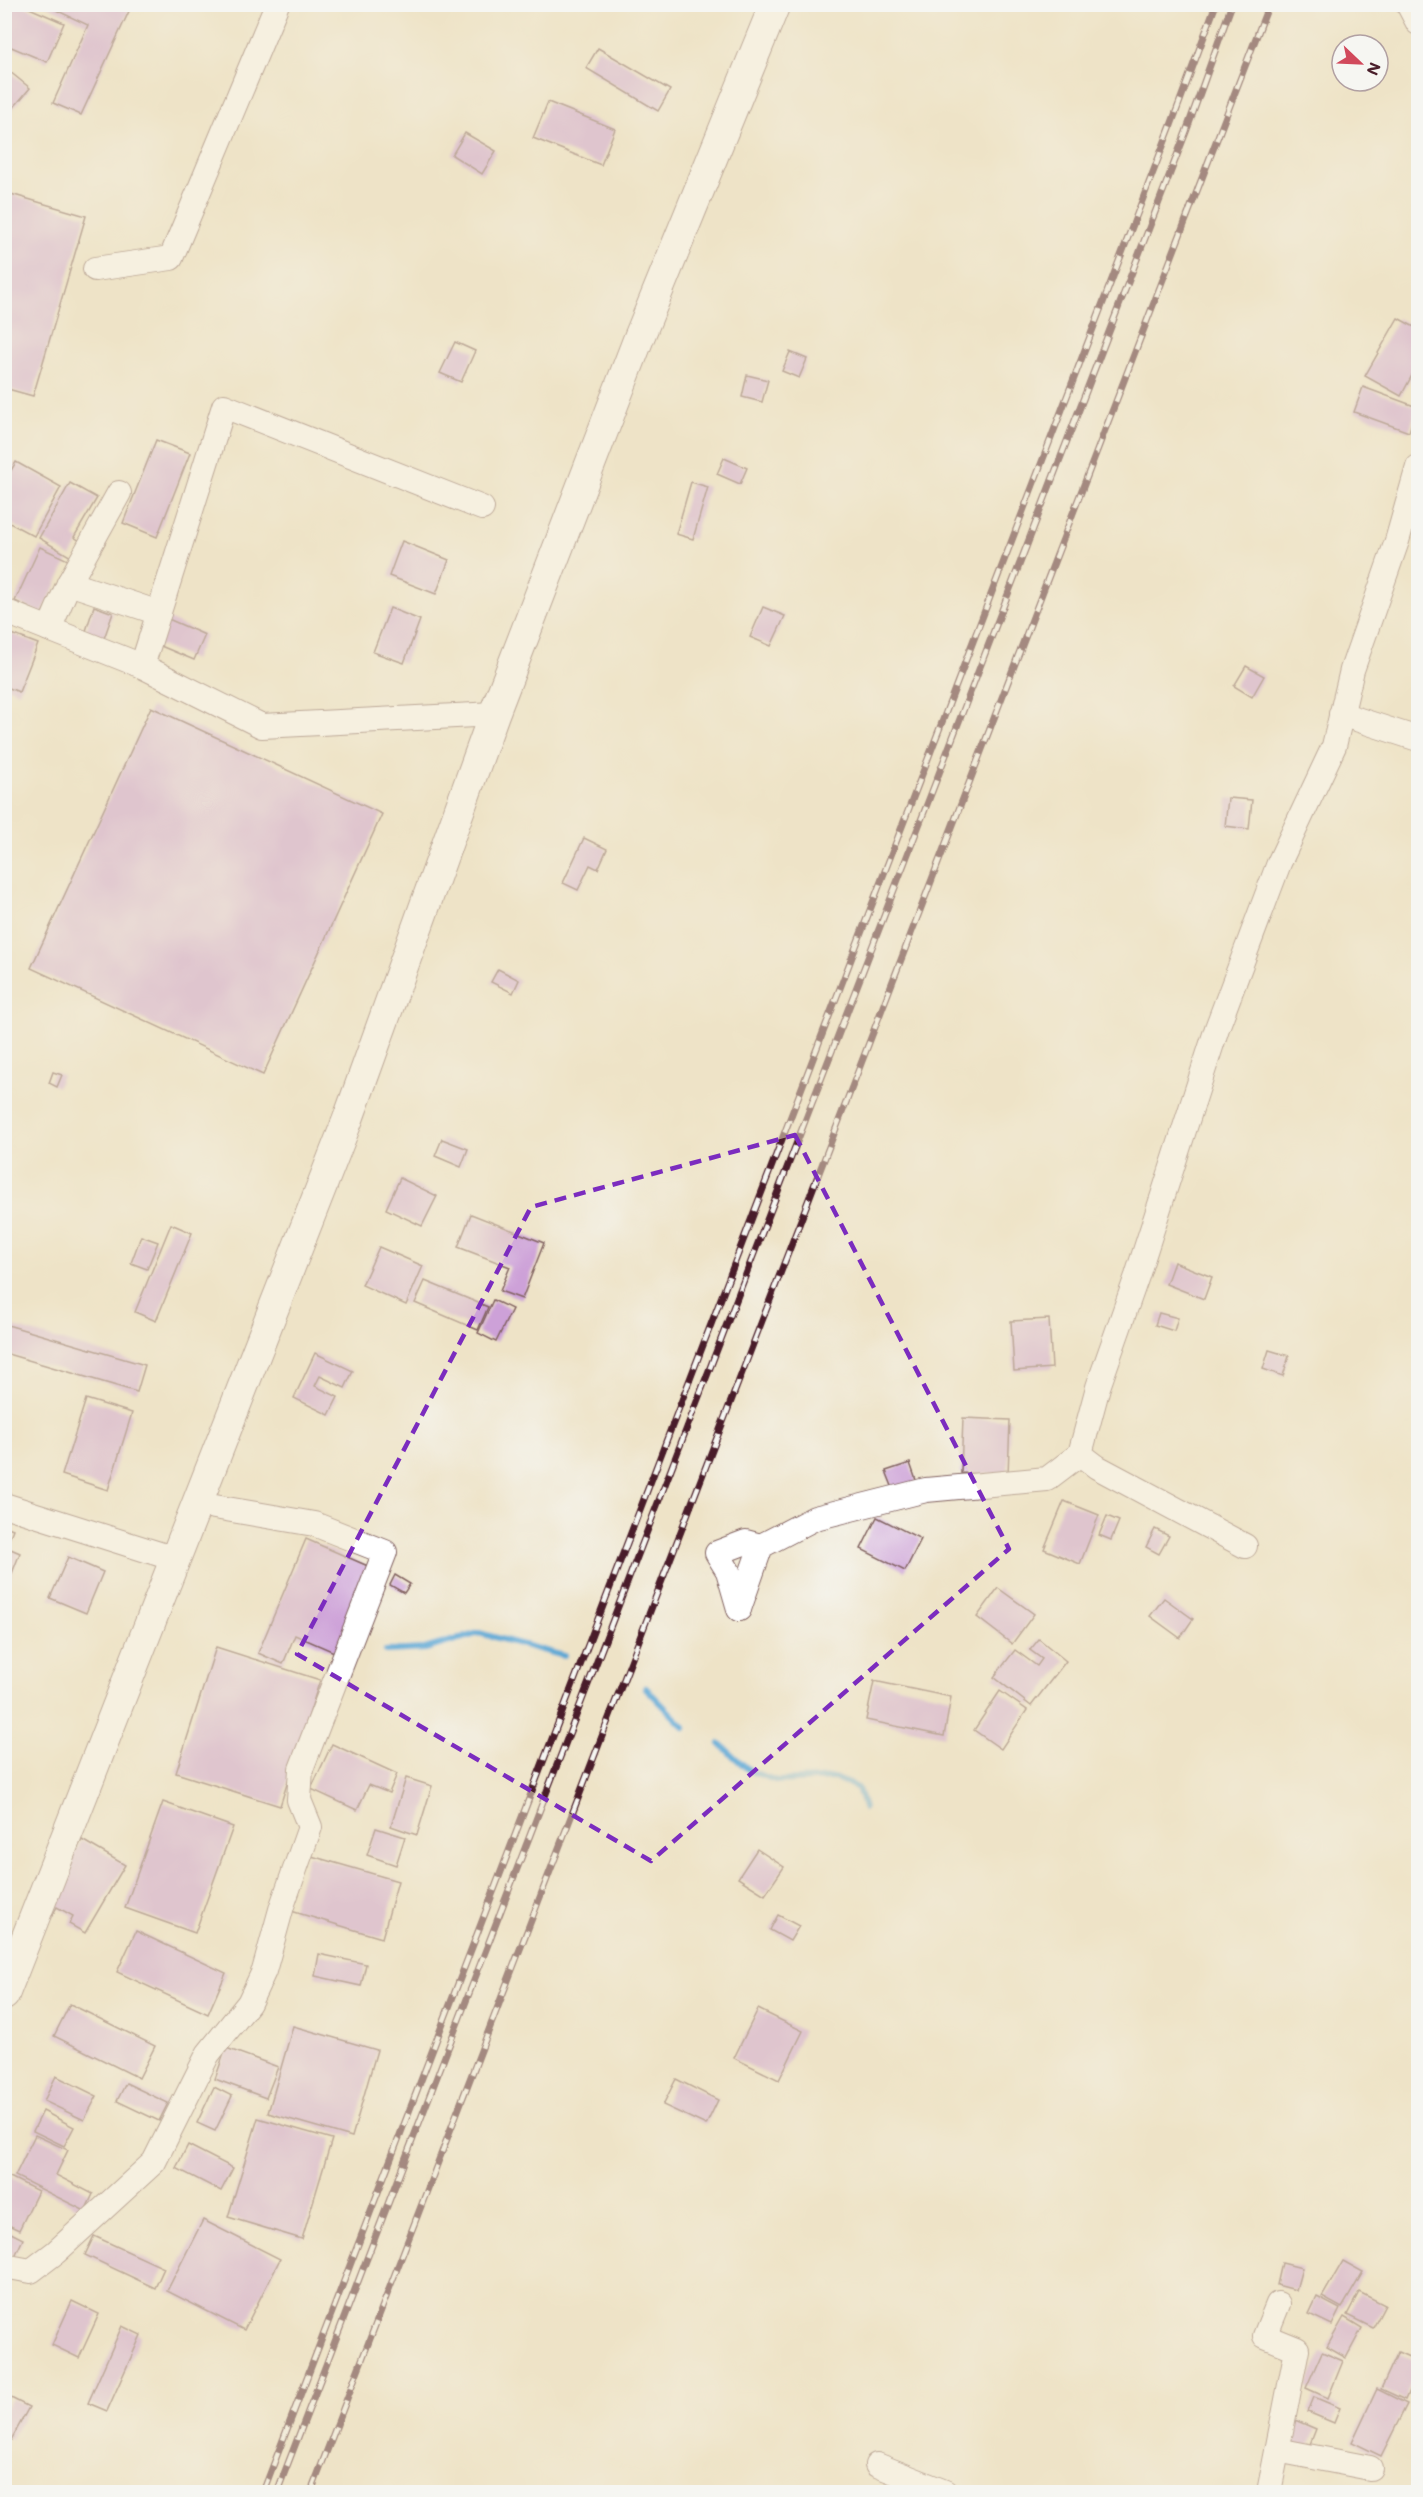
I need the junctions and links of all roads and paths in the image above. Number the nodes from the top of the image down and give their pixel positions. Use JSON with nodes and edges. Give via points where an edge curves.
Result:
{"nodes":[{"id":1,"x":277,"y":4,"type":"edge"},
{"id":2,"x":775,"y":4,"type":"edge"},
{"id":3,"x":1408,"y":4,"type":"edge"},
{"id":4,"x":1419,"y":23,"type":"edge"},
{"id":5,"x":95,"y":269,"type":"dead end"},
{"id":6,"x":1419,"y":467,"type":"edge"},
{"id":7,"x":119,"y":493,"type":"dead end"},
{"id":8,"x":482,"y":508,"type":"dead end"},
{"id":9,"x":69,"y":583,"type":"junction"},
{"id":10,"x":4,"y":611,"type":"edge"},
{"id":11,"x":159,"y":613,"type":"junction"},
{"id":12,"x":49,"y":629,"type":"junction"},
{"id":13,"x":142,"y":666,"type":"junction"},
{"id":14,"x":494,"y":714,"type":"junction"},
{"id":15,"x":1341,"y":714,"type":"junction"},
{"id":16,"x":1419,"y":739,"type":"edge"},
{"id":17,"x":1080,"y":1454,"type":"junction"},
{"id":18,"x":197,"y":1504,"type":"junction"},
{"id":19,"x":4,"y":1505,"type":"edge"},
{"id":20,"x":761,"y":1546,"type":"dead end"},
{"id":21,"x":1245,"y":1546,"type":"dead end"},
{"id":22,"x":176,"y":1559,"type":"junction"},
{"id":23,"x":4,"y":1995,"type":"edge"},
{"id":24,"x":4,"y":2266,"type":"edge"},
{"id":25,"x":1278,"y":2304,"type":"dead end"},
{"id":26,"x":1277,"y":2450,"type":"junction"},
{"id":27,"x":877,"y":2465,"type":"dead end"},
{"id":28,"x":1370,"y":2468,"type":"dead end"},
{"id":29,"x":945,"y":2493,"type":"edge"},
{"id":30,"x":1269,"y":2493,"type":"edge"}],
"edges":[{"from":1,"to":5,"type":"street","via":[[171,258]]},
{"from":2,"to":14,"type":"main road","via":[[638,340]]},
{"from":3,"to":4,"type":"street"},
{"from":6,"to":15,"type":"street"},
{"from":7,"to":9,"type":"street"},
{"from":8,"to":11,"type":"street","via":[[224,406]]},
{"from":9,"to":11,"type":"street"},
{"from":9,"to":12,"type":"street"},
{"from":10,"to":12,"type":"street"},
{"from":11,"to":13,"type":"street"},
{"from":12,"to":13,"type":"street"},
{"from":13,"to":14,"type":"street","via":[[262,726]]},
{"from":14,"to":18,"type":"main road","via":[[348,1119]]},
{"from":15,"to":16,"type":"street"},
{"from":15,"to":17,"type":"street","via":[[1334,746],[1279,863],[1217,1028],[1098,1387]]},
{"from":17,"to":20,"type":"street","via":[[1047,1479],[926,1490],[814,1518]]},
{"from":17,"to":21,"type":"street","via":[[1097,1467]]},
{"from":18,"to":22,"type":"main road"},
{"from":18,"to":24,"type":"street","via":[[314,1524],[385,1552],[302,1769],[299,1800],[310,1827],[264,1971],[249,2003],[208,2054],[154,2162],[31,2271]]},
{"from":19,"to":22,"type":"street"},
{"from":22,"to":23,"type":"main road"},
{"from":25,"to":26,"type":"street","via":[[1264,2336],[1297,2349]]},
{"from":26,"to":28,"type":"street"},
{"from":26,"to":30,"type":"street"},
{"from":27,"to":29,"type":"street"}]}
